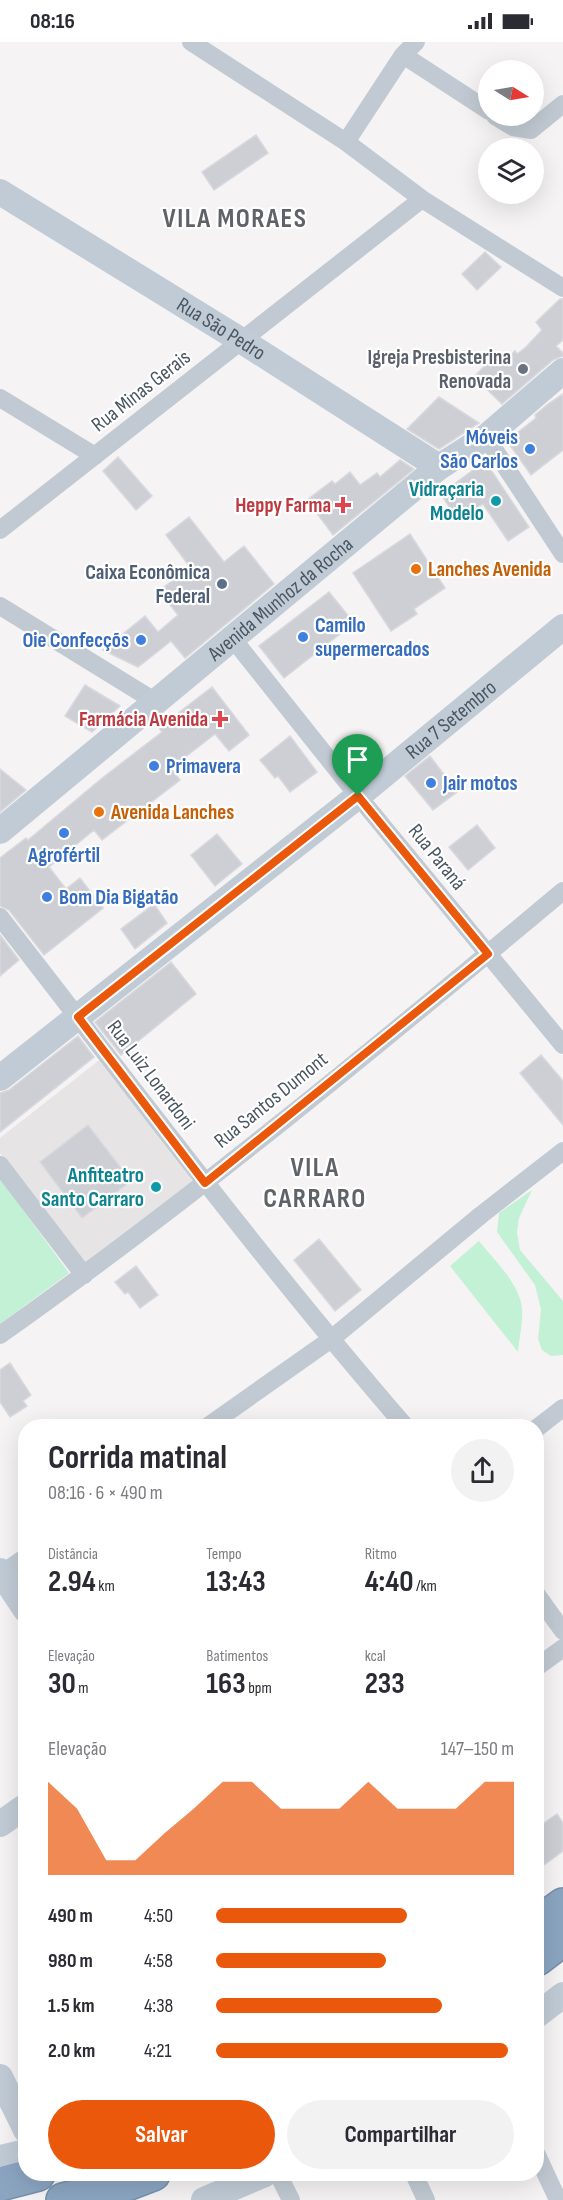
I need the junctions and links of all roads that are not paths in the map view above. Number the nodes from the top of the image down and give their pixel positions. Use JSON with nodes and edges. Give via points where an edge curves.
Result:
{"nodes":[{"id":1,"x":190,"y":42,"type":"edge"},
{"id":2,"x":416,"y":42,"type":"edge"},
{"id":3,"x":403,"y":55,"type":"junction"},
{"id":4,"x":478,"y":104,"type":"edge"},
{"id":5,"x":563,"y":104,"type":"edge"},
{"id":6,"x":544,"y":119,"type":"edge"},
{"id":7,"x":511,"y":126,"type":"edge"},
{"id":8,"x":536,"y":126,"type":"edge"},
{"id":9,"x":346,"y":142,"type":"junction"},
{"id":10,"x":0,"y":192,"type":"edge"},
{"id":11,"x":422,"y":199,"type":"junction"},
{"id":12,"x":563,"y":288,"type":"edge"},
{"id":13,"x":242,"y":341,"type":"junction"},
{"id":14,"x":563,"y":371,"type":"edge"},
{"id":15,"x":0,"y":398,"type":"edge"},
{"id":16,"x":486,"y":437,"type":"junction"},
{"id":17,"x":95,"y":456,"type":"junction"},
{"id":18,"x":439,"y":467,"type":"junction"},
{"id":19,"x":0,"y":530,"type":"edge"},
{"id":20,"x":563,"y":554,"type":"edge"},
{"id":21,"x":0,"y":606,"type":"edge"},
{"id":22,"x":563,"y":627,"type":"edge"},
{"id":23,"x":233,"y":639,"type":"junction"},
{"id":24,"x":156,"y":702,"type":"junction"},
{"id":25,"x":358,"y":796,"type":"junction"},
{"id":26,"x":0,"y":831,"type":"edge"},
{"id":27,"x":563,"y":891,"type":"edge"},
{"id":28,"x":0,"y":917,"type":"edge"},
{"id":29,"x":488,"y":954,"type":"junction"},
{"id":30,"x":78,"y":1017,"type":"junction"},
{"id":31,"x":563,"y":1045,"type":"edge"},
{"id":32,"x":0,"y":1078,"type":"edge"},
{"id":33,"x":563,"y":1151,"type":"edge"},
{"id":34,"x":0,"y":1165,"type":"edge"},
{"id":35,"x":205,"y":1183,"type":"junction"},
{"id":36,"x":84,"y":1275,"type":"junction"},
{"id":37,"x":0,"y":1335,"type":"edge"},
{"id":38,"x":330,"y":1340,"type":"junction"},
{"id":39,"x":560,"y":1418,"type":"edge"},
{"id":40,"x":218,"y":1419,"type":"edge"},
{"id":41,"x":399,"y":1419,"type":"edge"},
{"id":42,"x":544,"y":1425,"type":"edge"},
{"id":43,"x":18,"y":1562,"type":"edge"},
{"id":44,"x":1,"y":1573,"type":"edge"},
{"id":45,"x":18,"y":1598,"type":"edge"},
{"id":46,"x":544,"y":1604,"type":"edge"},
{"id":47,"x":563,"y":1630,"type":"edge"},
{"id":48,"x":563,"y":1648,"type":"edge"},
{"id":49,"x":544,"y":1662,"type":"edge"},
{"id":50,"x":18,"y":1812,"type":"edge"},
{"id":51,"x":0,"y":1824,"type":"edge"},
{"id":52,"x":563,"y":1886,"type":"edge"},
{"id":53,"x":544,"y":1902,"type":"edge"},
{"id":54,"x":563,"y":1905,"type":"edge"},
{"id":55,"x":544,"y":1919,"type":"edge"},
{"id":56,"x":563,"y":1939,"type":"edge"},
{"id":57,"x":544,"y":1954,"type":"edge"},
{"id":58,"x":563,"y":1995,"type":"edge"},
{"id":59,"x":544,"y":2009,"type":"edge"},
{"id":60,"x":0,"y":2077,"type":"edge"},
{"id":61,"x":18,"y":2114,"type":"edge"},
{"id":62,"x":0,"y":2115,"type":"edge"},
{"id":63,"x":18,"y":2154,"type":"edge"},
{"id":64,"x":0,"y":2158,"type":"edge"},
{"id":65,"x":544,"y":2170,"type":"edge"},
{"id":66,"x":18,"y":2179,"type":"edge"},
{"id":67,"x":49,"y":2181,"type":"edge"},
{"id":68,"x":135,"y":2181,"type":"edge"},
{"id":69,"x":249,"y":2181,"type":"edge"},
{"id":70,"x":282,"y":2181,"type":"edge"},
{"id":71,"x":417,"y":2181,"type":"edge"},
{"id":72,"x":0,"y":2184,"type":"edge"},
{"id":73,"x":57,"y":2200,"type":"edge"},
{"id":74,"x":63,"y":2200,"type":"edge"},
{"id":75,"x":204,"y":2200,"type":"edge"},
{"id":76,"x":291,"y":2200,"type":"edge"},
{"id":77,"x":426,"y":2200,"type":"edge"},
{"id":78,"x":558,"y":2200,"type":"edge"}],
"edges":[{"from":1,"to":9,"type":"street"},
{"from":2,"to":3,"type":"street"},
{"from":3,"to":4,"type":"street"},
{"from":3,"to":9,"type":"street"},
{"from":5,"to":6,"type":"street"},
{"from":7,"to":8,"type":"street","via":[[531,130]]},
{"from":9,"to":11,"type":"street"},
{"from":10,"to":13,"type":"street","name":"Rua São Pedro"},
{"from":11,"to":12,"type":"street"},
{"from":11,"to":13,"type":"street","name":"Rua Minas Gerais"},
{"from":13,"to":17,"type":"street","name":"Rua Minas Gerais"},
{"from":13,"to":18,"type":"street","name":"Rua São Pedro"},
{"from":14,"to":16,"type":"street","name":"Avenida Munhoz da Rocha"},
{"from":15,"to":17,"type":"street"},
{"from":16,"to":18,"type":"street","name":"Avenida Munhoz da Rocha"},
{"from":16,"to":20,"type":"street"},
{"from":17,"to":19,"type":"street","name":"Rua Minas Gerais"},
{"from":18,"to":23,"type":"street","name":"Avenida Munhoz da Rocha"},
{"from":21,"to":24,"type":"street"},
{"from":22,"to":25,"type":"street","name":"Rua 7 Setembro"},
{"from":23,"to":24,"type":"street","name":"Avenida Munhoz da Rocha"},
{"from":23,"to":25,"type":"street","name":"Rua Paraná"},
{"from":24,"to":26,"type":"street","name":"Avenida Munhoz da Rocha"},
{"from":25,"to":29,"type":"street","name":"Rua Paraná"},
{"from":25,"to":30,"type":"street","name":"Rua 7 Setembro"},
{"from":27,"to":29,"type":"street","name":"Rua Santos Dumont"},
{"from":28,"to":30,"type":"street","name":"Rua Luiz Lonardoni"},
{"from":29,"to":31,"type":"street","name":"Rua Paraná"},
{"from":29,"to":35,"type":"street","name":"Rua Santos Dumont"},
{"from":30,"to":32,"type":"street","name":"Rua 7 Setembro"},
{"from":30,"to":35,"type":"street","name":"Rua Luiz Lonardoni"},
{"from":33,"to":38,"type":"street"},
{"from":34,"to":36,"type":"street"},
{"from":35,"to":36,"type":"street","name":"Rua Santos Dumont"},
{"from":35,"to":38,"type":"street","name":"Rua Luiz Lonardoni"},
{"from":36,"to":37,"type":"street","name":"Rua Santos Dumont"},
{"from":38,"to":40,"type":"street"},
{"from":38,"to":41,"type":"street","name":"Rua Luiz Lonardoni"},
{"from":39,"to":42,"type":"street"},
{"from":43,"to":44,"type":"street"},
{"from":44,"to":45,"type":"street"},
{"from":46,"to":47,"type":"street"},
{"from":48,"to":49,"type":"street"},
{"from":50,"to":51,"type":"street"},
{"from":52,"to":53,"type":"street"},
{"from":54,"to":55,"type":"highway"},
{"from":56,"to":57,"type":"highway"},
{"from":58,"to":59,"type":"street"},
{"from":60,"to":61,"type":"street"},
{"from":60,"to":62,"type":"street"},
{"from":63,"to":64,"type":"street"},
{"from":65,"to":78,"type":"street"},
{"from":66,"to":72,"type":"highway"},
{"from":67,"to":73,"type":"street"},
{"from":68,"to":74,"type":"highway"},
{"from":69,"to":75,"type":"street"},
{"from":70,"to":76,"type":"street"},
{"from":71,"to":77,"type":"street"}]}
